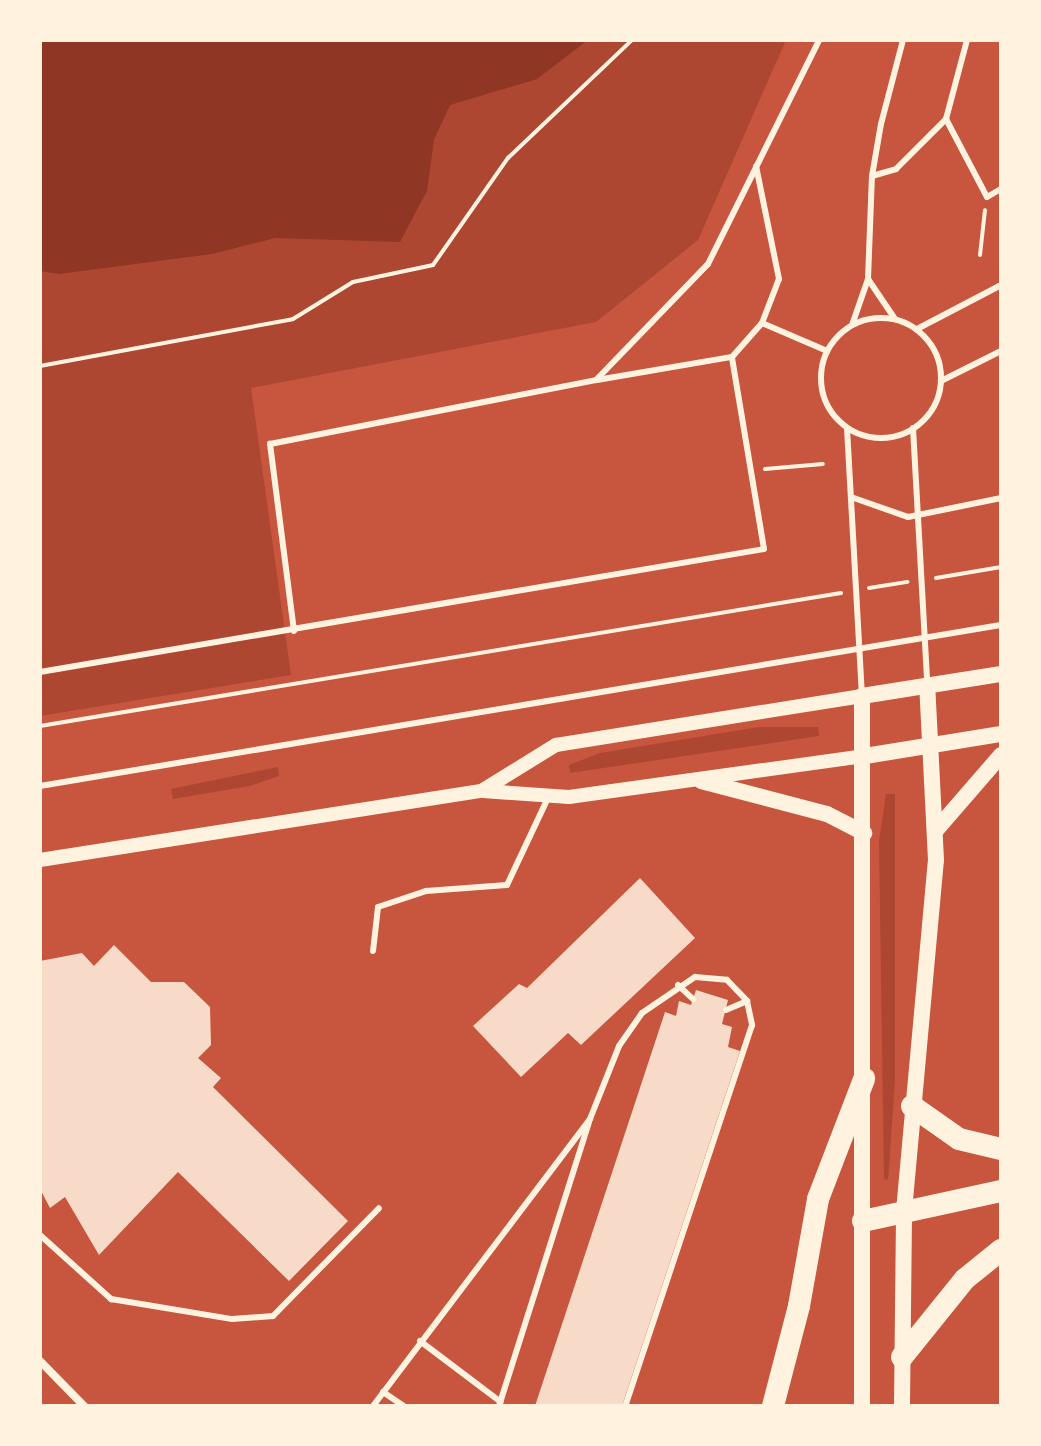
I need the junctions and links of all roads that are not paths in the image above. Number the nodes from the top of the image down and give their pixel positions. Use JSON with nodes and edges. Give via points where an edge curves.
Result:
{"nodes":[{"id":1,"x":819,"y":40,"type":"edge"},
{"id":2,"x":903,"y":40,"type":"edge"},
{"id":3,"x":967,"y":40,"type":"edge"},
{"id":4,"x":946,"y":119,"type":"junction"},
{"id":5,"x":756,"y":166,"type":"junction"},
{"id":6,"x":872,"y":176,"type":"junction"},
{"id":7,"x":1001,"y":189,"type":"edge"},
{"id":8,"x":868,"y":279,"type":"junction"},
{"id":9,"x":1001,"y":285,"type":"edge"},
{"id":10,"x":895,"y":319,"type":"junction"},
{"id":11,"x":762,"y":323,"type":"junction"},
{"id":12,"x":852,"y":325,"type":"junction"},
{"id":13,"x":917,"y":329,"type":"junction"},
{"id":14,"x":827,"y":351,"type":"junction"},
{"id":15,"x":1001,"y":351,"type":"edge"},
{"id":16,"x":732,"y":357,"type":"junction"},
{"id":17,"x":596,"y":380,"type":"junction"},
{"id":18,"x":941,"y":381,"type":"junction"},
{"id":19,"x":847,"y":428,"type":"junction"},
{"id":20,"x":913,"y":428,"type":"junction"},
{"id":21,"x":851,"y":497,"type":"junction"},
{"id":22,"x":1001,"y":498,"type":"edge"},
{"id":23,"x":917,"y":516,"type":"junction"},
{"id":24,"x":1001,"y":625,"type":"edge"},
{"id":25,"x":294,"y":631,"type":"junction"},
{"id":26,"x":923,"y":638,"type":"junction"},
{"id":27,"x":860,"y":648,"type":"junction"},
{"id":28,"x":40,"y":672,"type":"edge"},
{"id":29,"x":1001,"y":674,"type":"edge"},
{"id":30,"x":927,"y":685,"type":"junction"},
{"id":31,"x":862,"y":696,"type":"junction"},
{"id":32,"x":1001,"y":734,"type":"edge"},
{"id":33,"x":932,"y":745,"type":"junction"},
{"id":34,"x":1001,"y":755,"type":"edge"},
{"id":35,"x":865,"y":756,"type":"junction"},
{"id":36,"x":701,"y":781,"type":"junction"},
{"id":37,"x":40,"y":786,"type":"edge"},
{"id":38,"x":483,"y":791,"type":"junction"},
{"id":39,"x":550,"y":795,"type":"junction"},
{"id":40,"x":937,"y":829,"type":"junction"},
{"id":41,"x":864,"y":833,"type":"junction"},
{"id":42,"x":40,"y":860,"type":"edge"},
{"id":43,"x":373,"y":951,"type":"dead end"},
{"id":44,"x":678,"y":985,"type":"junction"},
{"id":45,"x":693,"y":999,"type":"dead end"},
{"id":46,"x":747,"y":1001,"type":"junction"},
{"id":47,"x":726,"y":1010,"type":"dead end"},
{"id":48,"x":864,"y":1079,"type":"junction"},
{"id":49,"x":912,"y":1106,"type":"junction"},
{"id":50,"x":590,"y":1119,"type":"junction"},
{"id":51,"x":1001,"y":1149,"type":"edge"},
{"id":52,"x":1001,"y":1191,"type":"edge"},
{"id":53,"x":379,"y":1208,"type":"dead end"},
{"id":54,"x":904,"y":1211,"type":"junction"},
{"id":55,"x":863,"y":1221,"type":"junction"},
{"id":56,"x":40,"y":1235,"type":"edge"},
{"id":57,"x":1001,"y":1250,"type":"edge"},
{"id":58,"x":420,"y":1341,"type":"junction"},
{"id":59,"x":902,"y":1357,"type":"junction"},
{"id":60,"x":40,"y":1361,"type":"edge"},
{"id":61,"x":383,"y":1392,"type":"junction"},
{"id":62,"x":500,"y":1404,"type":"edge"},
{"id":63,"x":84,"y":1406,"type":"edge"},
{"id":64,"x":373,"y":1406,"type":"edge"},
{"id":65,"x":404,"y":1406,"type":"edge"},
{"id":66,"x":625,"y":1406,"type":"edge"},
{"id":67,"x":773,"y":1406,"type":"edge"},
{"id":68,"x":862,"y":1406,"type":"edge"},
{"id":69,"x":902,"y":1406,"type":"edge"}],
"edges":[{"from":1,"to":5,"type":"lane"},
{"from":2,"to":6,"type":"lane"},
{"from":3,"to":4,"type":"lane"},
{"from":4,"to":6,"type":"lane","via":[[896,169]]},
{"from":4,"to":7,"type":"lane","via":[[987,197]]},
{"from":5,"to":11,"type":"lane","via":[[779,279]]},
{"from":5,"to":17,"type":"lane","via":[[708,264]]},
{"from":6,"to":8,"type":"lane"},
{"from":8,"to":10,"type":"lane"},
{"from":8,"to":12,"type":"lane"},
{"from":9,"to":13,"type":"lane"},
{"from":10,"to":12,"type":"lane"},
{"from":10,"to":13,"type":"lane"},
{"from":11,"to":14,"type":"lane"},
{"from":11,"to":16,"type":"lane"},
{"from":12,"to":14,"type":"lane"},
{"from":13,"to":18,"type":"lane","via":[[935,352]]},
{"from":14,"to":19,"type":"lane","via":[[821,385],[834,416]]},
{"from":15,"to":18,"type":"lane"},
{"from":16,"to":17,"type":"lane"},
{"from":16,"to":25,"type":"lane","via":[[764,549]]},
{"from":17,"to":25,"type":"lane","via":[[270,444]]},
{"from":18,"to":20,"type":"lane","via":[[928,416]]},
{"from":19,"to":20,"type":"lane","via":[[880,438]]},
{"from":19,"to":21,"type":"lane"},
{"from":20,"to":23,"type":"lane"},
{"from":21,"to":23,"type":"lane","via":[[892,515]]},
{"from":21,"to":27,"type":"lane"},
{"from":22,"to":23,"type":"lane"},
{"from":23,"to":26,"type":"lane"},
{"from":24,"to":26,"type":"lane"},
{"from":25,"to":28,"type":"lane"},
{"from":26,"to":27,"type":"lane"},
{"from":26,"to":30,"type":"lane"},
{"from":27,"to":31,"type":"lane"},
{"from":27,"to":37,"type":"lane"},
{"from":29,"to":30,"type":"main road"},
{"from":30,"to":31,"type":"main road"},
{"from":30,"to":33,"type":"main road"},
{"from":31,"to":35,"type":"main road"},
{"from":31,"to":38,"type":"street","via":[[556,745]]},
{"from":32,"to":33,"type":"main road"},
{"from":33,"to":35,"type":"main road"},
{"from":33,"to":40,"type":"main road"},
{"from":34,"to":40,"type":"main road"},
{"from":35,"to":36,"type":"street"},
{"from":35,"to":41,"type":"main road"},
{"from":36,"to":39,"type":"street"},
{"from":36,"to":41,"type":"main road","via":[[827,814]]},
{"from":38,"to":39,"type":"street"},
{"from":38,"to":42,"type":"street"},
{"from":39,"to":43,"type":"lane","via":[[507,885],[426,891],[378,907]]},
{"from":40,"to":49,"type":"main road","via":[[932,939]]},
{"from":41,"to":48,"type":"main road"},
{"from":44,"to":45,"type":"lane"},
{"from":44,"to":46,"type":"lane","via":[[695,977],[727,980]]},
{"from":44,"to":50,"type":"lane","via":[[642,1013],[619,1046]]},
{"from":46,"to":47,"type":"lane"},
{"from":46,"to":66,"type":"lane","via":[[752,1025]]},
{"from":48,"to":55,"type":"main road"},
{"from":48,"to":67,"type":"highway","via":[[818,1199],[799,1306]]},
{"from":49,"to":51,"type":"highway","via":[[959,1139]]},
{"from":49,"to":54,"type":"main road"},
{"from":50,"to":58,"type":"lane"},
{"from":50,"to":62,"type":"lane"},
{"from":52,"to":54,"type":"highway"},
{"from":53,"to":56,"type":"lane","via":[[273,1316],[232,1319],[111,1299]]},
{"from":54,"to":55,"type":"highway"},
{"from":54,"to":59,"type":"main road"},
{"from":55,"to":68,"type":"main road"},
{"from":57,"to":59,"type":"highway","via":[[965,1279]]},
{"from":58,"to":61,"type":"lane"},
{"from":58,"to":62,"type":"lane"},
{"from":59,"to":69,"type":"main road"},
{"from":60,"to":63,"type":"street"},
{"from":61,"to":64,"type":"lane"},
{"from":61,"to":65,"type":"lane"}]}
